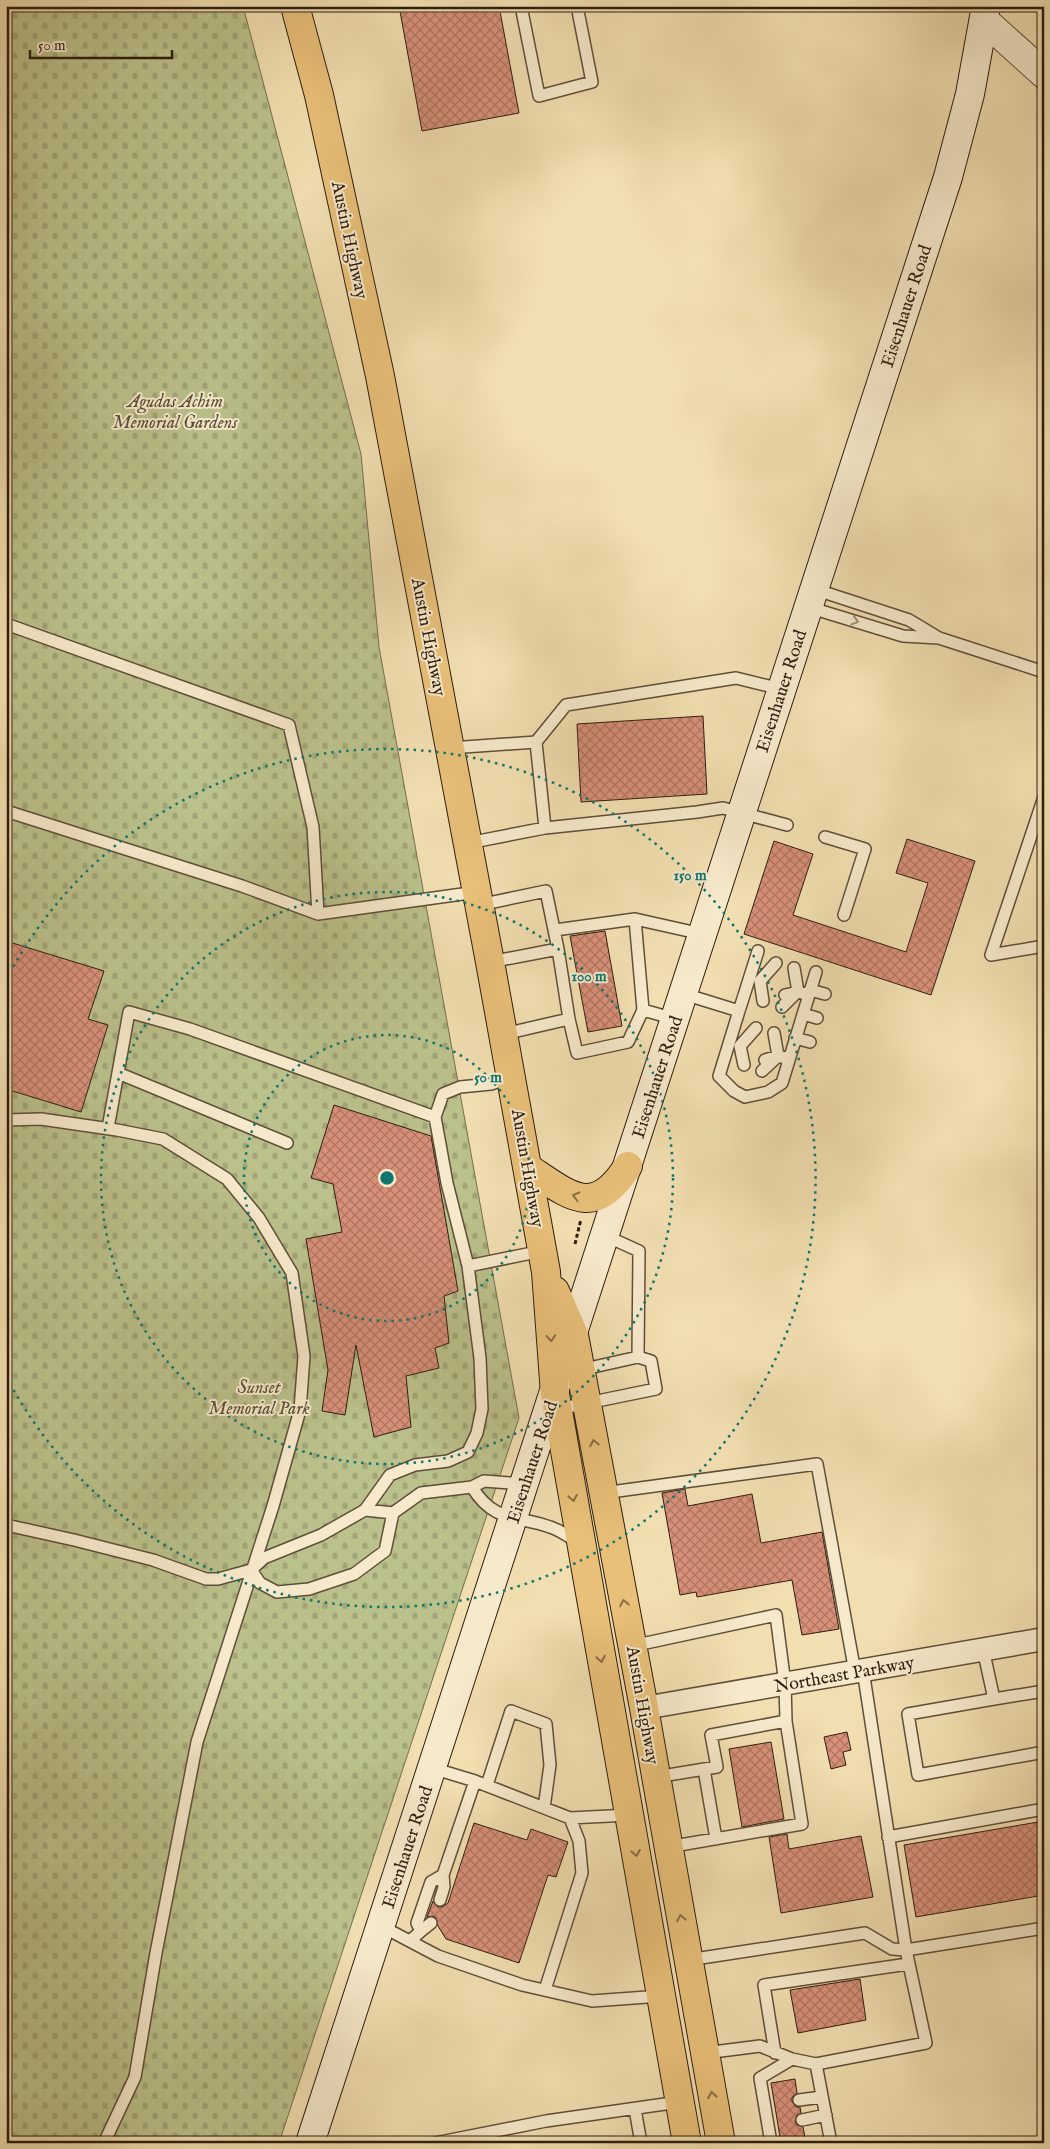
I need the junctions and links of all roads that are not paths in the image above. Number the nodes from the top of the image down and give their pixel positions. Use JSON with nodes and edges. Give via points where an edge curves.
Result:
{"nodes":[{"id":1,"x":295,"y":6,"type":"edge"},
{"id":2,"x":521,"y":6,"type":"edge"},
{"id":3,"x":577,"y":6,"type":"edge"},
{"id":4,"x":980,"y":11,"type":"edge"},
{"id":5,"x":1044,"y":74,"type":"edge"},
{"id":6,"x":811,"y":598,"type":"junction"},
{"id":7,"x":6,"y":624,"type":"edge"},
{"id":8,"x":939,"y":638,"type":"junction"},
{"id":9,"x":1044,"y":672,"type":"edge"},
{"id":10,"x":782,"y":690,"type":"junction"},
{"id":11,"x":536,"y":742,"type":"junction"},
{"id":12,"x":450,"y":748,"type":"junction"},
{"id":13,"x":1044,"y":797,"type":"edge"},
{"id":14,"x":6,"y":811,"type":"edge"},
{"id":15,"x":743,"y":812,"type":"junction"},
{"id":16,"x":787,"y":825,"type":"dead end"},
{"id":17,"x":545,"y":828,"type":"junction"},
{"id":18,"x":825,"y":837,"type":"dead end"},
{"id":19,"x":468,"y":842,"type":"junction"},
{"id":20,"x":478,"y":898,"type":"junction"},
{"id":21,"x":318,"y":914,"type":"junction"},
{"id":22,"x":844,"y":915,"type":"dead end"},
{"id":23,"x":635,"y":919,"type":"junction"},
{"id":24,"x":555,"y":930,"type":"junction"},
{"id":25,"x":703,"y":934,"type":"junction"},
{"id":26,"x":1044,"y":946,"type":"edge"},
{"id":27,"x":558,"y":949,"type":"junction"},
{"id":28,"x":758,"y":951,"type":"dead end"},
{"id":29,"x":490,"y":962,"type":"junction"},
{"id":30,"x":776,"y":963,"type":"dead end"},
{"id":31,"x":794,"y":968,"type":"dead end"},
{"id":32,"x":816,"y":972,"type":"dead end"},
{"id":33,"x":771,"y":976,"type":"dead end"},
{"id":34,"x":759,"y":982,"type":"junction"},
{"id":35,"x":790,"y":982,"type":"dead end"},
{"id":36,"x":805,"y":992,"type":"junction"},
{"id":37,"x":684,"y":994,"type":"junction"},
{"id":38,"x":825,"y":994,"type":"dead end"},
{"id":39,"x":785,"y":995,"type":"dead end"},
{"id":40,"x":764,"y":1001,"type":"dead end"},
{"id":41,"x":782,"y":1007,"type":"dead end"},
{"id":42,"x":643,"y":1010,"type":"junction"},
{"id":43,"x":738,"y":1011,"type":"junction"},
{"id":44,"x":803,"y":1014,"type":"junction"},
{"id":45,"x":817,"y":1018,"type":"dead end"},
{"id":46,"x":569,"y":1019,"type":"junction"},
{"id":47,"x":676,"y":1020,"type":"junction"},
{"id":48,"x":756,"y":1028,"type":"dead end"},
{"id":49,"x":774,"y":1033,"type":"dead end"},
{"id":50,"x":504,"y":1034,"type":"junction"},
{"id":51,"x":795,"y":1038,"type":"junction"},
{"id":52,"x":752,"y":1041,"type":"dead end"},
{"id":53,"x":810,"y":1042,"type":"dead end"},
{"id":54,"x":770,"y":1046,"type":"dead end"},
{"id":55,"x":739,"y":1047,"type":"junction"},
{"id":56,"x":783,"y":1058,"type":"junction"},
{"id":57,"x":744,"y":1065,"type":"dead end"},
{"id":58,"x":763,"y":1065,"type":"dead end"},
{"id":59,"x":118,"y":1073,"type":"junction"},
{"id":60,"x":512,"y":1077,"type":"junction"},
{"id":61,"x":436,"y":1117,"type":"junction"},
{"id":62,"x":6,"y":1120,"type":"edge"},
{"id":63,"x":108,"y":1128,"type":"junction"},
{"id":64,"x":287,"y":1143,"type":"dead end"},
{"id":65,"x":628,"y":1166,"type":"junction"},
{"id":66,"x":528,"y":1168,"type":"junction"},
{"id":67,"x":606,"y":1236,"type":"junction"},
{"id":68,"x":544,"y":1261,"type":"junction"},
{"id":69,"x":468,"y":1266,"type":"junction"},
{"id":70,"x":574,"y":1335,"type":"junction"},
{"id":71,"x":638,"y":1357,"type":"junction"},
{"id":72,"x":580,"y":1370,"type":"junction"},
{"id":73,"x":556,"y":1401,"type":"junction"},
{"id":74,"x":586,"y":1402,"type":"junction"},
{"id":75,"x":525,"y":1484,"type":"junction"},
{"id":76,"x":472,"y":1487,"type":"junction"},
{"id":77,"x":603,"y":1493,"type":"junction"},
{"id":78,"x":365,"y":1510,"type":"junction"},
{"id":79,"x":393,"y":1513,"type":"junction"},
{"id":80,"x":513,"y":1519,"type":"junction"},
{"id":81,"x":6,"y":1525,"type":"edge"},
{"id":82,"x":581,"y":1544,"type":"junction"},
{"id":83,"x":251,"y":1570,"type":"junction"},
{"id":84,"x":1044,"y":1639,"type":"edge"},
{"id":85,"x":632,"y":1646,"type":"junction"},
{"id":86,"x":983,"y":1649,"type":"junction"},
{"id":87,"x":859,"y":1671,"type":"junction"},
{"id":88,"x":785,"y":1684,"type":"junction"},
{"id":89,"x":1044,"y":1691,"type":"edge"},
{"id":90,"x":994,"y":1699,"type":"junction"},
{"id":91,"x":644,"y":1708,"type":"junction"},
{"id":92,"x":786,"y":1721,"type":"junction"},
{"id":93,"x":1044,"y":1752,"type":"edge"},
{"id":94,"x":432,"y":1768,"type":"junction"},
{"id":95,"x":704,"y":1769,"type":"junction"},
{"id":96,"x":656,"y":1777,"type":"junction"},
{"id":97,"x":475,"y":1781,"type":"junction"},
{"id":98,"x":487,"y":1785,"type":"junction"},
{"id":99,"x":544,"y":1808,"type":"junction"},
{"id":100,"x":1044,"y":1809,"type":"edge"},
{"id":101,"x":629,"y":1815,"type":"junction"},
{"id":102,"x":570,"y":1818,"type":"junction"},
{"id":103,"x":888,"y":1837,"type":"junction"},
{"id":104,"x":716,"y":1839,"type":"junction"},
{"id":105,"x":668,"y":1847,"type":"junction"},
{"id":106,"x":443,"y":1875,"type":"junction"},
{"id":107,"x":440,"y":1900,"type":"dead end"},
{"id":108,"x":431,"y":1923,"type":"dead end"},
{"id":109,"x":381,"y":1926,"type":"junction"},
{"id":110,"x":1044,"y":1928,"type":"edge"},
{"id":111,"x":421,"y":1931,"type":"junction"},
{"id":112,"x":410,"y":1942,"type":"junction"},
{"id":113,"x":906,"y":1950,"type":"junction"},
{"id":114,"x":688,"y":1960,"type":"junction"},
{"id":115,"x":908,"y":1964,"type":"junction"},
{"id":116,"x":545,"y":1990,"type":"junction"},
{"id":117,"x":661,"y":1996,"type":"junction"},
{"id":118,"x":705,"y":2053,"type":"junction"},
{"id":119,"x":775,"y":2053,"type":"junction"},
{"id":120,"x":792,"y":2060,"type":"junction"},
{"id":121,"x":816,"y":2064,"type":"junction"},
{"id":122,"x":822,"y":2097,"type":"junction"},
{"id":123,"x":799,"y":2100,"type":"dead end"},
{"id":124,"x":679,"y":2102,"type":"junction"},
{"id":125,"x":635,"y":2109,"type":"junction"},
{"id":126,"x":826,"y":2116,"type":"junction"},
{"id":127,"x":802,"y":2120,"type":"dead end"},
{"id":128,"x":829,"y":2142,"type":"edge"},
{"id":129,"x":104,"y":2143,"type":"edge"},
{"id":130,"x":310,"y":2143,"type":"edge"},
{"id":131,"x":435,"y":2143,"type":"edge"},
{"id":132,"x":641,"y":2143,"type":"edge"},
{"id":133,"x":686,"y":2143,"type":"edge"},
{"id":134,"x":720,"y":2143,"type":"edge"},
{"id":135,"x":771,"y":2143,"type":"edge"}],
"edges":[{"from":1,"to":12,"type":"main road","name":"Austin Highway","via":[[319,95],[378,366]]},
{"from":2,"to":3,"type":"lane","via":[[539,96],[592,82]]},
{"from":4,"to":5,"type":"main road"},
{"from":4,"to":6,"type":"main road","name":"Eisenhauer Road","via":[[970,94],[948,177]]},
{"from":6,"to":8,"type":"lane","via":[[909,620]]},
{"from":6,"to":8,"type":"lane","one_way":true,"via":[[903,636]]},
{"from":6,"to":10,"type":"main road","name":"Eisenhauer Road"},
{"from":7,"to":21,"type":"lane","via":[[289,725],[313,827]]},
{"from":8,"to":9,"type":"lane"},
{"from":10,"to":11,"type":"lane","via":[[736,678],[566,705]]},
{"from":10,"to":15,"type":"main road","name":"Eisenhauer Road"},
{"from":11,"to":12,"type":"lane"},
{"from":11,"to":17,"type":"lane"},
{"from":12,"to":19,"type":"main road","name":"Austin Highway"},
{"from":13,"to":26,"type":"lane","via":[[991,955]]},
{"from":14,"to":21,"type":"lane","via":[[242,886]]},
{"from":15,"to":16,"type":"lane"},
{"from":15,"to":17,"type":"lane","via":[[723,808]]},
{"from":15,"to":25,"type":"main road","name":"Eisenhauer Road"},
{"from":17,"to":19,"type":"lane"},
{"from":18,"to":22,"type":"lane","via":[[865,850]]},
{"from":19,"to":20,"type":"main road","name":"Austin Highway"},
{"from":20,"to":21,"type":"lane"},
{"from":20,"to":24,"type":"lane","via":[[546,891]]},
{"from":20,"to":29,"type":"main road","name":"Austin Highway"},
{"from":23,"to":24,"type":"lane"},
{"from":23,"to":25,"type":"lane"},
{"from":23,"to":42,"type":"lane"},
{"from":24,"to":27,"type":"lane"},
{"from":25,"to":37,"type":"main road","name":"Eisenhauer Road"},
{"from":27,"to":29,"type":"lane"},
{"from":27,"to":46,"type":"lane"},
{"from":28,"to":34,"type":"lane"},
{"from":29,"to":50,"type":"main road","name":"Austin Highway"},
{"from":30,"to":34,"type":"lane"},
{"from":31,"to":36,"type":"lane"},
{"from":32,"to":36,"type":"lane"},
{"from":33,"to":34,"type":"lane"},
{"from":34,"to":40,"type":"lane"},
{"from":34,"to":43,"type":"lane"},
{"from":35,"to":36,"type":"lane"},
{"from":36,"to":38,"type":"lane"},
{"from":36,"to":39,"type":"lane"},
{"from":36,"to":41,"type":"lane"},
{"from":36,"to":44,"type":"lane"},
{"from":37,"to":43,"type":"lane"},
{"from":37,"to":47,"type":"main road","name":"Eisenhauer Road"},
{"from":42,"to":46,"type":"lane","via":[[628,1042],[577,1053]]},
{"from":42,"to":47,"type":"lane"},
{"from":43,"to":55,"type":"lane"},
{"from":44,"to":45,"type":"lane"},
{"from":44,"to":51,"type":"lane"},
{"from":46,"to":50,"type":"lane"},
{"from":47,"to":65,"type":"main road","name":"Eisenhauer Road"},
{"from":48,"to":55,"type":"lane"},
{"from":49,"to":56,"type":"lane"},
{"from":50,"to":60,"type":"main road","name":"Austin Highway"},
{"from":51,"to":53,"type":"lane"},
{"from":51,"to":56,"type":"lane"},
{"from":52,"to":55,"type":"lane"},
{"from":54,"to":56,"type":"lane"},
{"from":55,"to":56,"type":"lane","via":[[719,1076],[745,1097],[768,1092],[782,1083]]},
{"from":55,"to":57,"type":"lane"},
{"from":56,"to":58,"type":"lane"},
{"from":59,"to":61,"type":"lane","via":[[129,1012],[190,1029]]},
{"from":59,"to":63,"type":"lane"},
{"from":59,"to":64,"type":"lane"},
{"from":60,"to":61,"type":"lane","via":[[491,1084],[460,1087],[443,1094]]},
{"from":60,"to":66,"type":"main road","name":"Austin Highway"},
{"from":61,"to":69,"type":"lane"},
{"from":62,"to":63,"type":"lane","via":[[41,1119]]},
{"from":63,"to":83,"type":"lane","via":[[163,1140],[227,1179],[259,1218],[292,1273],[304,1356],[300,1410]]},
{"from":65,"to":66,"type":"main road","one_way":true,"via":[[617,1183],[591,1199],[572,1196]]},
{"from":65,"to":67,"type":"main road","name":"Eisenhauer Road"},
{"from":66,"to":68,"type":"main road","name":"Austin Highway"},
{"from":67,"to":70,"type":"main road","name":"Eisenhauer Road"},
{"from":67,"to":71,"type":"lane","via":[[639,1251]]},
{"from":68,"to":69,"type":"lane"},
{"from":68,"to":70,"type":"main road","name":"Austin Highway"},
{"from":68,"to":73,"type":"main road","name":"Austin Highway","one_way":true},
{"from":69,"to":78,"type":"lane","via":[[480,1358],[482,1409],[477,1433],[468,1452],[462,1455],[448,1461],[415,1464],[390,1475]]},
{"from":70,"to":72,"type":"main road","name":"Austin Highway"},
{"from":70,"to":73,"type":"main road","name":"Eisenhauer Road"},
{"from":71,"to":72,"type":"lane"},
{"from":71,"to":74,"type":"lane","via":[[651,1362],[656,1389]]},
{"from":72,"to":74,"type":"main road","name":"Austin Highway"},
{"from":73,"to":74,"type":"lane"},
{"from":73,"to":75,"type":"main road","name":"Eisenhauer Road"},
{"from":73,"to":82,"type":"main road","name":"Austin Highway","one_way":true},
{"from":77,"to":74,"type":"main road","name":"Austin Highway","one_way":true},
{"from":75,"to":76,"type":"lane","via":[[484,1481]]},
{"from":75,"to":80,"type":"main road","name":"Eisenhauer Road"},
{"from":76,"to":79,"type":"lane","via":[[421,1493]]},
{"from":76,"to":80,"type":"lane","via":[[487,1505]]},
{"from":85,"to":77,"type":"main road","name":"Austin Highway","one_way":true},
{"from":77,"to":87,"type":"lane","via":[[817,1464]]},
{"from":78,"to":79,"type":"lane"},
{"from":78,"to":83,"type":"lane","via":[[321,1535],[264,1558]]},
{"from":79,"to":83,"type":"lane","via":[[385,1551],[354,1574],[309,1589],[277,1592],[260,1583]]},
{"from":80,"to":82,"type":"lane","via":[[549,1526]]},
{"from":80,"to":94,"type":"main road","name":"Eisenhauer Road"},
{"from":81,"to":83,"type":"lane","via":[[153,1560],[206,1579]]},
{"from":82,"to":101,"type":"main road","name":"Austin Highway","one_way":true},
{"from":83,"to":129,"type":"lane","via":[[197,1742],[135,2078]]},
{"from":84,"to":86,"type":"street","name":"Northeast Parkway"},
{"from":85,"to":88,"type":"lane","via":[[776,1615]]},
{"from":85,"to":91,"type":"main road","name":"Austin Highway"},
{"from":86,"to":87,"type":"street","name":"Northeast Parkway"},
{"from":86,"to":90,"type":"lane"},
{"from":87,"to":88,"type":"street","name":"Northeast Parkway"},
{"from":87,"to":103,"type":"lane"},
{"from":88,"to":91,"type":"street","name":"Northeast Parkway"},
{"from":88,"to":92,"type":"lane"},
{"from":89,"to":90,"type":"lane"},
{"from":90,"to":93,"type":"lane","via":[[908,1714],[918,1775]]},
{"from":91,"to":96,"type":"main road","name":"Austin Highway"},
{"from":92,"to":95,"type":"lane","via":[[711,1735],[717,1767]]},
{"from":92,"to":104,"type":"lane","via":[[802,1824]]},
{"from":94,"to":97,"type":"lane"},
{"from":94,"to":109,"type":"main road","name":"Eisenhauer Road"},
{"from":95,"to":96,"type":"lane"},
{"from":95,"to":104,"type":"lane"},
{"from":96,"to":105,"type":"main road","name":"Austin Highway"},
{"from":97,"to":98,"type":"lane"},
{"from":97,"to":106,"type":"lane"},
{"from":98,"to":99,"type":"lane"},
{"from":98,"to":99,"type":"lane","via":[[511,1711],[546,1724],[550,1765]]},
{"from":99,"to":102,"type":"lane"},
{"from":100,"to":103,"type":"lane"},
{"from":101,"to":102,"type":"lane"},
{"from":101,"to":117,"type":"main road","name":"Austin Highway","one_way":true},
{"from":102,"to":116,"type":"lane","via":[[579,1841],[582,1873]]},
{"from":103,"to":113,"type":"lane"},
{"from":104,"to":105,"type":"lane"},
{"from":114,"to":105,"type":"main road","name":"Austin Highway","one_way":true},
{"from":106,"to":107,"type":"lane"},
{"from":106,"to":111,"type":"lane","via":[[431,1882],[417,1923]]},
{"from":108,"to":111,"type":"lane"},
{"from":109,"to":112,"type":"lane"},
{"from":109,"to":130,"type":"main road","name":"Eisenhauer Road"},
{"from":110,"to":113,"type":"lane"},
{"from":111,"to":112,"type":"lane"},
{"from":112,"to":116,"type":"lane","via":[[438,1956]]},
{"from":113,"to":114,"type":"lane","via":[[892,1949],[865,1933]]},
{"from":113,"to":115,"type":"lane"},
{"from":114,"to":118,"type":"main road","name":"Austin Highway"},
{"from":115,"to":119,"type":"lane","via":[[764,1985]]},
{"from":115,"to":121,"type":"lane","via":[[926,2043]]},
{"from":116,"to":117,"type":"lane","via":[[592,2002]]},
{"from":117,"to":124,"type":"main road","name":"Austin Highway"},
{"from":118,"to":119,"type":"lane","via":[[760,2046]]},
{"from":134,"to":118,"type":"main road","name":"Austin Highway","one_way":true},
{"from":119,"to":120,"type":"lane"},
{"from":120,"to":121,"type":"lane"},
{"from":120,"to":135,"type":"lane","via":[[760,2078],[770,2105]]},
{"from":121,"to":122,"type":"lane"},
{"from":122,"to":123,"type":"lane"},
{"from":122,"to":126,"type":"lane"},
{"from":124,"to":125,"type":"lane"},
{"from":124,"to":133,"type":"main road","name":"Austin Highway"},
{"from":125,"to":131,"type":"lane","via":[[546,2121]]},
{"from":125,"to":132,"type":"lane"},
{"from":126,"to":127,"type":"lane"},
{"from":126,"to":128,"type":"lane"}]}
